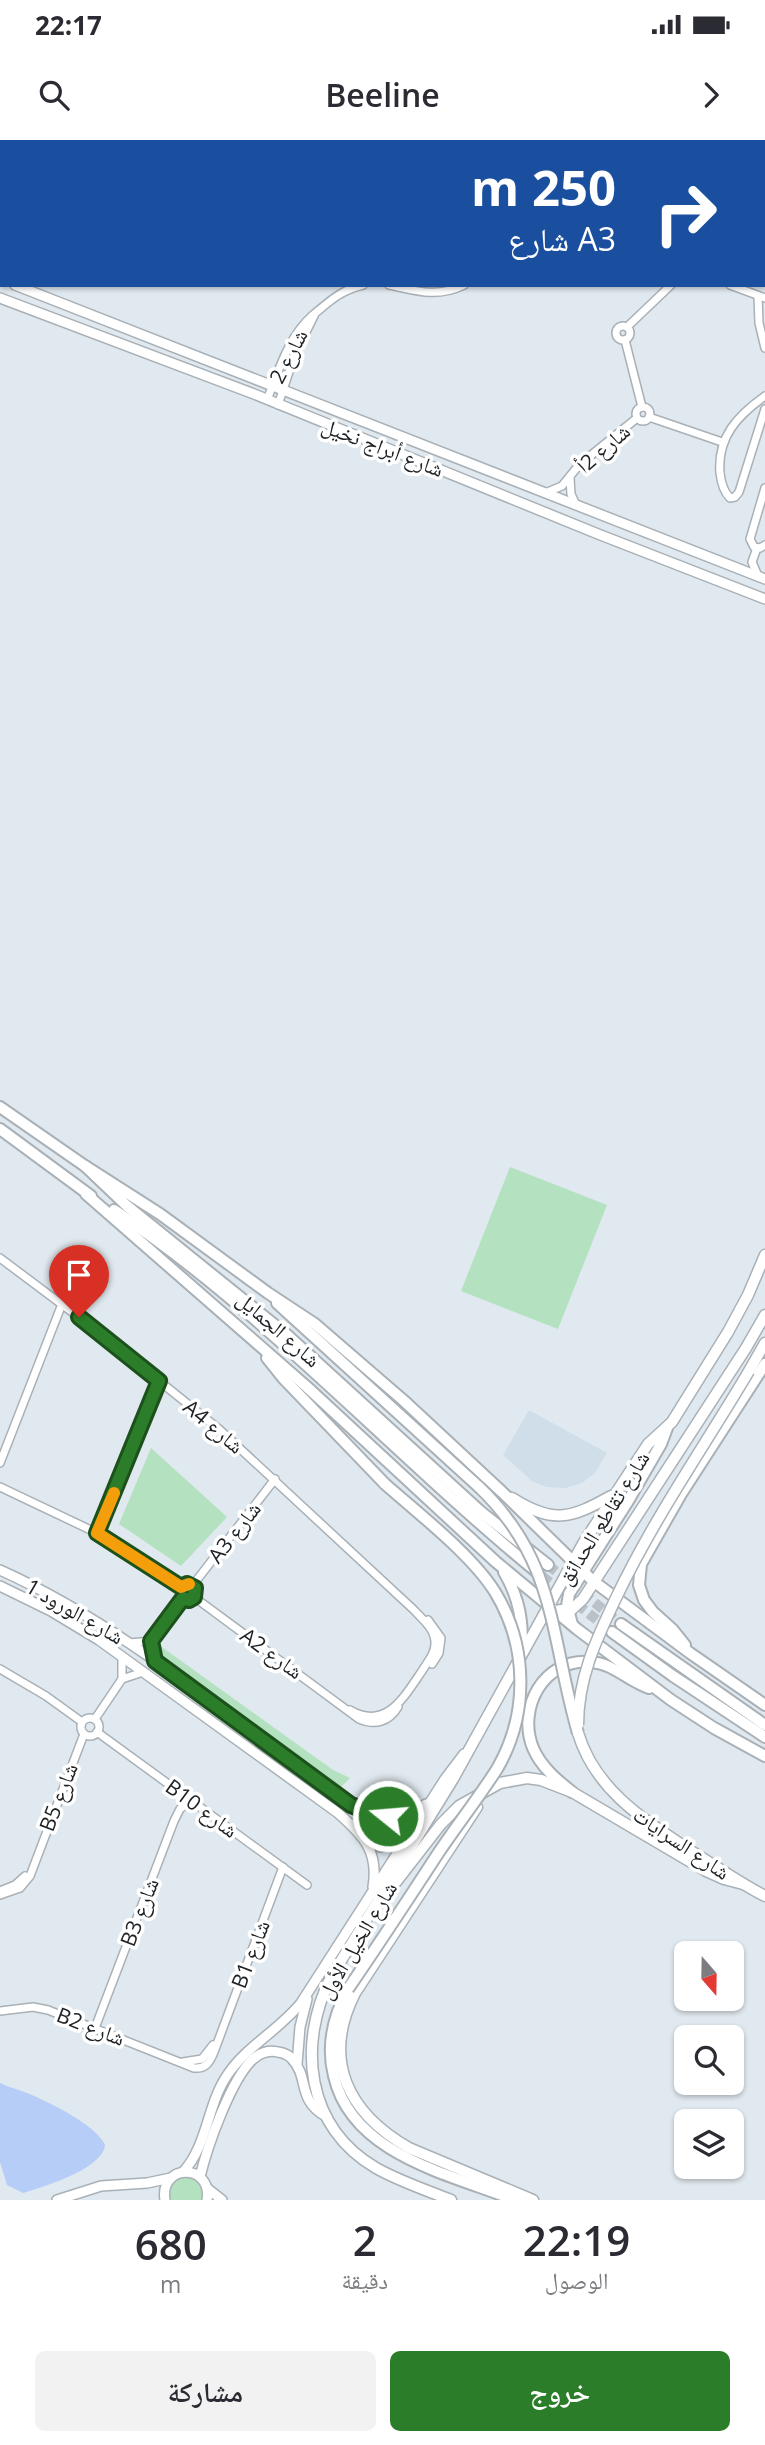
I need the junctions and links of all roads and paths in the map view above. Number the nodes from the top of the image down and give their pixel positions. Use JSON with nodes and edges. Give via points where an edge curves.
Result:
{"nodes":[{"id":1,"x":21,"y":287,"type":"edge"},
{"id":2,"x":357,"y":287,"type":"edge"},
{"id":3,"x":398,"y":287,"type":"edge"},
{"id":4,"x":458,"y":287,"type":"edge"},
{"id":5,"x":669,"y":287,"type":"edge"},
{"id":6,"x":735,"y":287,"type":"edge"},
{"id":7,"x":761,"y":297,"type":"edge"},
{"id":8,"x":0,"y":298,"type":"edge"},
{"id":9,"x":314,"y":315,"type":"junction"},
{"id":10,"x":765,"y":348,"type":"edge"},
{"id":11,"x":273,"y":386,"type":"junction"},
{"id":12,"x":283,"y":391,"type":"junction"},
{"id":13,"x":765,"y":396,"type":"edge"},
{"id":14,"x":267,"y":400,"type":"junction"},
{"id":15,"x":278,"y":405,"type":"junction"},
{"id":16,"x":642,"y":407,"type":"junction"},
{"id":17,"x":765,"y":409,"type":"edge"},
{"id":18,"x":649,"y":416,"type":"junction"},
{"id":19,"x":637,"y":418,"type":"junction"},
{"id":20,"x":722,"y":442,"type":"junction"},
{"id":21,"x":570,"y":478,"type":"junction"},
{"id":22,"x":765,"y":488,"type":"edge"},
{"id":23,"x":545,"y":492,"type":"junction"},
{"id":24,"x":576,"y":505,"type":"junction"},
{"id":25,"x":765,"y":545,"type":"edge"},
{"id":26,"x":755,"y":548,"type":"junction"},
{"id":27,"x":736,"y":568,"type":"junction"},
{"id":28,"x":762,"y":578,"type":"edge"},
{"id":29,"x":765,"y":599,"type":"edge"},
{"id":30,"x":0,"y":1107,"type":"edge"},
{"id":31,"x":0,"y":1129,"type":"edge"},
{"id":32,"x":85,"y":1166,"type":"junction"},
{"id":33,"x":86,"y":1194,"type":"junction"},
{"id":34,"x":765,"y":1255,"type":"edge"},
{"id":35,"x":0,"y":1258,"type":"edge"},
{"id":36,"x":268,"y":1293,"type":"junction"},
{"id":37,"x":62,"y":1304,"type":"junction"},
{"id":38,"x":765,"y":1315,"type":"edge"},
{"id":39,"x":765,"y":1343,"type":"edge"},
{"id":40,"x":260,"y":1347,"type":"junction"},
{"id":41,"x":765,"y":1364,"type":"edge"},
{"id":42,"x":765,"y":1379,"type":"edge"},
{"id":43,"x":159,"y":1381,"type":"junction"},
{"id":44,"x":751,"y":1387,"type":"junction"},
{"id":45,"x":667,"y":1428,"type":"junction"},
{"id":46,"x":0,"y":1463,"type":"edge"},
{"id":47,"x":275,"y":1479,"type":"junction"},
{"id":48,"x":0,"y":1487,"type":"edge"},
{"id":49,"x":502,"y":1492,"type":"junction"},
{"id":50,"x":614,"y":1494,"type":"junction"},
{"id":51,"x":97,"y":1533,"type":"junction"},
{"id":52,"x":496,"y":1562,"type":"junction"},
{"id":53,"x":572,"y":1563,"type":"junction"},
{"id":54,"x":548,"y":1565,"type":"tunnel mouth"},
{"id":55,"x":0,"y":1570,"type":"edge"},
{"id":56,"x":583,"y":1572,"type":"junction"},
{"id":57,"x":542,"y":1576,"type":"tunnel mouth"},
{"id":58,"x":593,"y":1581,"type":"junction"},
{"id":59,"x":193,"y":1585,"type":"junction"},
{"id":60,"x":0,"y":1586,"type":"edge"},
{"id":61,"x":181,"y":1587,"type":"junction"},
{"id":62,"x":194,"y":1597,"type":"junction"},
{"id":63,"x":183,"y":1598,"type":"junction"},
{"id":64,"x":550,"y":1606,"type":"junction"},
{"id":65,"x":567,"y":1611,"type":"junction"},
{"id":66,"x":574,"y":1626,"type":"junction"},
{"id":67,"x":151,"y":1641,"type":"junction"},
{"id":68,"x":130,"y":1643,"type":"junction"},
{"id":69,"x":690,"y":1653,"type":"junction"},
{"id":70,"x":122,"y":1656,"type":"junction"},
{"id":71,"x":520,"y":1657,"type":"junction"},
{"id":72,"x":155,"y":1661,"type":"junction"},
{"id":73,"x":0,"y":1669,"type":"edge"},
{"id":74,"x":143,"y":1672,"type":"junction"},
{"id":75,"x":122,"y":1679,"type":"junction"},
{"id":76,"x":657,"y":1690,"type":"junction"},
{"id":77,"x":765,"y":1705,"type":"edge"},
{"id":78,"x":350,"y":1710,"type":"joint"},
{"id":79,"x":95,"y":1720,"type":"junction"},
{"id":80,"x":82,"y":1722,"type":"junction"},
{"id":81,"x":765,"y":1725,"type":"edge"},
{"id":82,"x":97,"y":1732,"type":"junction"},
{"id":83,"x":578,"y":1732,"type":"junction"},
{"id":84,"x":84,"y":1734,"type":"junction"},
{"id":85,"x":765,"y":1737,"type":"edge"},
{"id":86,"x":471,"y":1746,"type":"junction"},
{"id":87,"x":765,"y":1756,"type":"edge"},
{"id":88,"x":488,"y":1789,"type":"junction"},
{"id":89,"x":572,"y":1792,"type":"junction"},
{"id":90,"x":191,"y":1800,"type":"junction"},
{"id":91,"x":430,"y":1802,"type":"junction"},
{"id":92,"x":351,"y":1805,"type":"junction"},
{"id":93,"x":338,"y":1813,"type":"junction"},
{"id":94,"x":283,"y":1867,"type":"junction"},
{"id":95,"x":743,"y":1884,"type":"junction"},
{"id":96,"x":307,"y":1885,"type":"dead end"},
{"id":97,"x":387,"y":1889,"type":"junction"},
{"id":98,"x":373,"y":1891,"type":"junction"},
{"id":99,"x":0,"y":1893,"type":"edge"},
{"id":100,"x":765,"y":1896,"type":"edge"},
{"id":101,"x":309,"y":1990,"type":"junction"},
{"id":102,"x":0,"y":2011,"type":"edge"},
{"id":103,"x":94,"y":2028,"type":"junction"},
{"id":104,"x":179,"y":2061,"type":"joint"},
{"id":105,"x":297,"y":2066,"type":"junction"},
{"id":106,"x":327,"y":2117,"type":"junction"},
{"id":107,"x":183,"y":2172,"type":"junction"},
{"id":108,"x":201,"y":2177,"type":"junction"},
{"id":109,"x":171,"y":2178,"type":"junction"},
{"id":110,"x":208,"y":2189,"type":"junction"},
{"id":111,"x":57,"y":2200,"type":"edge"},
{"id":112,"x":165,"y":2200,"type":"edge"},
{"id":113,"x":207,"y":2200,"type":"edge"},
{"id":114,"x":222,"y":2200,"type":"edge"},
{"id":115,"x":451,"y":2200,"type":"edge"},
{"id":116,"x":515,"y":2200,"type":"edge"},
{"id":117,"x":533,"y":2200,"type":"edge"}],
"edges":[{"from":1,"to":11,"type":"street","name":"شارع أبراج نخيل"},
{"from":2,"to":9,"type":"street","name":"شارع 2","via":[[331,299]]},
{"from":3,"to":4,"type":"street","via":[[430,294]]},
{"from":5,"to":16,"type":"street","name":"شارع 2أ","via":[[627,327],[616,331],[618,338],[625,340]]},
{"from":6,"to":7,"type":"street"},
{"from":7,"to":10,"type":"street","via":[[759,323]]},
{"from":8,"to":14,"type":"street","name":"شارع أبراج نخيل"},
{"from":9,"to":11,"type":"street","name":"شارع 2","via":[[295,334]]},
{"from":9,"to":12,"type":"street","name":"شارع 2"},
{"from":11,"to":12,"type":"street","name":"شارع أبراج نخيل"},
{"from":11,"to":14,"type":"street","name":"شارع 2"},
{"from":12,"to":15,"type":"street","name":"شارع 2"},
{"from":12,"to":23,"type":"street","name":"شارع أبراج نخيل"},
{"from":13,"to":20,"type":"street","via":[[738,418]]},
{"from":14,"to":15,"type":"street","name":"شارع أبراج نخيل"},
{"from":15,"to":29,"type":"street","name":"شارع أبراج نخيل"},
{"from":16,"to":18,"type":"street","via":[[648,408]]},
{"from":16,"to":19,"type":"street","via":[[635,412]]},
{"from":17,"to":20,"type":"street","via":[[739,492],[733,498],[725,493],[720,474]]},
{"from":18,"to":19,"type":"street","via":[[644,421]]},
{"from":18,"to":20,"type":"street"},
{"from":19,"to":21,"type":"street","name":"شارع 2أ","via":[[579,465]]},
{"from":21,"to":23,"type":"street","name":"شارع 2أ"},
{"from":21,"to":24,"type":"street","name":"شارع 2أ"},
{"from":22,"to":26,"type":"street","via":[[750,534]]},
{"from":23,"to":24,"type":"street","name":"شارع أبراج نخيل"},
{"from":24,"to":27,"type":"street","name":"شارع أبراج نخيل"},
{"from":25,"to":26,"type":"street"},
{"from":26,"to":27,"type":"street"},
{"from":26,"to":28,"type":"street","via":[[752,562]]},
{"from":27,"to":28,"type":"street","name":"شارع أبراج نخيل"},
{"from":30,"to":32,"type":"main road","name":"شارع الجمايل"},
{"from":31,"to":33,"type":"main road","name":"شارع الجمايل"},
{"from":32,"to":36,"type":"main road","via":[[170,1220]]},
{"from":32,"to":54,"type":"main road","name":"شارع الجمايل","via":[[127,1206],[287,1335],[481,1512]]},
{"from":33,"to":40,"type":"main road"},
{"from":33,"to":57,"type":"main road","name":"شارع الجمايل","via":[[148,1235],[254,1320]]},
{"from":34,"to":45,"type":"main road","name":"شارع تقاطع الحدائق","via":[[741,1308]]},
{"from":35,"to":37,"type":"street","name":"A4 شارع"},
{"from":36,"to":49,"type":"main road","via":[[372,1371]]},
{"from":36,"to":83,"type":"main road","bridge":true,"via":[[479,1487],[518,1531],[543,1584]]},
{"from":37,"to":43,"type":"street","name":"A4 شارع"},
{"from":37,"to":46,"type":"street"},
{"from":38,"to":58,"type":"main road","name":"شارع تقاطع الحدائق"},
{"from":39,"to":83,"type":"main road","bridge":true,"via":[[644,1541],[600,1632],[579,1695]]},
{"from":40,"to":52,"type":"main road"},
{"from":40,"to":116,"type":"main road","bridge":true,"via":[[283,1378],[386,1484],[465,1557],[494,1590],[513,1630],[520,1696],[515,1725],[497,1769],[348,1989],[333,2026],[331,2055],[343,2103],[368,2134],[405,2157]]},
{"from":41,"to":44,"type":"main road"},
{"from":42,"to":44,"type":"street"},
{"from":43,"to":47,"type":"street","name":"A4 شارع"},
{"from":43,"to":51,"type":"street"},
{"from":44,"to":69,"type":"main road","via":[[641,1564],[639,1586],[644,1600]]},
{"from":45,"to":50,"type":"main road","name":"شارع تقاطع الحدائق","via":[[648,1444]]},
{"from":45,"to":56,"type":"main road"},
{"from":47,"to":59,"type":"street","name":"A3 شارع"},
{"from":47,"to":78,"type":"street","name":"A4 شارع","via":[[438,1631],[441,1646],[395,1712],[379,1723],[359,1719]]},
{"from":48,"to":51,"type":"street"},
{"from":49,"to":50,"type":"main road","via":[[534,1511],[554,1516],[581,1512]]},
{"from":49,"to":53,"type":"main road"},
{"from":50,"to":53,"type":"main road","name":"شارع تقاطع الحدائق"},
{"from":51,"to":61,"type":"street"},
{"from":52,"to":64,"type":"main road"},
{"from":52,"to":71,"type":"main road","via":[[509,1580],[521,1612]]},
{"from":53,"to":56,"type":"main road"},
{"from":53,"to":64,"type":"main road","name":"شارع تقاطع الحدائق"},
{"from":55,"to":68,"type":"street","name":"شارع الورود 1"},
{"from":56,"to":58,"type":"main road"},
{"from":56,"to":65,"type":"main road","via":[[569,1594]]},
{"from":58,"to":65,"type":"main road","name":"شارع تقاطع الحدائق","via":[[581,1602]]},
{"from":58,"to":69,"type":"main road"},
{"from":59,"to":61,"type":"street"},
{"from":59,"to":62,"type":"street"},
{"from":60,"to":70,"type":"street","name":"شارع الورود 1","via":[[68,1620]]},
{"from":61,"to":63,"type":"street"},
{"from":62,"to":63,"type":"street"},
{"from":62,"to":78,"type":"street","name":"A2 شارع"},
{"from":63,"to":67,"type":"street"},
{"from":64,"to":65,"type":"main road","name":"شارع تقاطع الحدائق"},
{"from":64,"to":66,"type":"main road"},
{"from":64,"to":71,"type":"main road","name":"شارع الخيل الأول"},
{"from":65,"to":66,"type":"main road"},
{"from":66,"to":76,"type":"main road"},
{"from":67,"to":68,"type":"street"},
{"from":67,"to":72,"type":"street"},
{"from":68,"to":72,"type":"street","name":"شارع الورود 1"},
{"from":69,"to":77,"type":"main road"},
{"from":70,"to":74,"type":"street","name":"شارع الورود 1"},
{"from":70,"to":75,"type":"street"},
{"from":71,"to":86,"type":"main road","name":"شارع الخيل الأول"},
{"from":72,"to":92,"type":"street","name":"شارع الورود 1"},
{"from":73,"to":80,"type":"street"},
{"from":74,"to":75,"type":"street"},
{"from":74,"to":93,"type":"street","name":"شارع الورود 1"},
{"from":75,"to":79,"type":"street"},
{"from":76,"to":87,"type":"main road"},
{"from":76,"to":89,"type":"main road","via":[[605,1664],[589,1661],[572,1663],[543,1681],[532,1697],[528,1733],[544,1766]]},
{"from":79,"to":80,"type":"street"},
{"from":79,"to":82,"type":"street"},
{"from":80,"to":84,"type":"street"},
{"from":81,"to":85,"type":"main road","via":[[616,1628],[673,1676]]},
{"from":82,"to":84,"type":"street"},
{"from":82,"to":90,"type":"street","name":"B10 شارع"},
{"from":83,"to":95,"type":"main road","name":"شارع السرايات","via":[[604,1783],[643,1819]]},
{"from":84,"to":99,"type":"street","name":"B5 شارع","via":[[26,1882],[14,1892]]},
{"from":86,"to":91,"type":"street"},
{"from":86,"to":97,"type":"main road","name":"شارع الخيل الأول"},
{"from":88,"to":89,"type":"main road","via":[[527,1778]]},
{"from":88,"to":97,"type":"main road","via":[[459,1806]]},
{"from":88,"to":117,"type":"main road","via":[[355,1993],[342,2028],[341,2064],[364,2114],[392,2139]]},
{"from":89,"to":95,"type":"main road","via":[[706,1871]]},
{"from":90,"to":94,"type":"street","name":"B10 شارع"},
{"from":90,"to":103,"type":"street","name":"B3 شارع","via":[[177,1815]]},
{"from":91,"to":92,"type":"street","name":"شارع الورود 1","via":[[410,1813],[388,1816]]},
{"from":91,"to":98,"type":"street"},
{"from":92,"to":93,"type":"street","via":[[389,1826],[392,1842],[376,1845],[358,1825]]},
{"from":93,"to":98,"type":"street","name":"شارع الورود 1","via":[[367,1842],[373,1861]]},
{"from":94,"to":96,"type":"street","name":"B10 شارع"},
{"from":94,"to":104,"type":"street","name":"B1 شارع","via":[[212,2058],[206,2066],[194,2068]]},
{"from":95,"to":100,"type":"main road","name":"شارع السرايات"},
{"from":97,"to":106,"type":"main road","name":"شارع الخيل الأول","via":[[320,1998],[311,2069]]},
{"from":98,"to":101,"type":"street"},
{"from":101,"to":105,"type":"street"},
{"from":101,"to":107,"type":"street","via":[[292,2014],[226,2076],[197,2153]]},
{"from":102,"to":103,"type":"street","name":"B2 شارع","via":[[41,2008]]},
{"from":103,"to":104,"type":"street","name":"B2 شارع"},
{"from":105,"to":106,"type":"street","via":[[311,2105]]},
{"from":105,"to":108,"type":"street","via":[[283,2052],[273,2051],[248,2064],[233,2088]]},
{"from":106,"to":115,"type":"main road","name":"شارع الخيل الأول","via":[[349,2146],[377,2168]]},
{"from":107,"to":108,"type":"street"},
{"from":107,"to":109,"type":"street"},
{"from":108,"to":110,"type":"street"},
{"from":109,"to":111,"type":"street","via":[[101,2186]]},
{"from":109,"to":112,"type":"street"},
{"from":110,"to":113,"type":"street"},
{"from":110,"to":114,"type":"street"}]}
